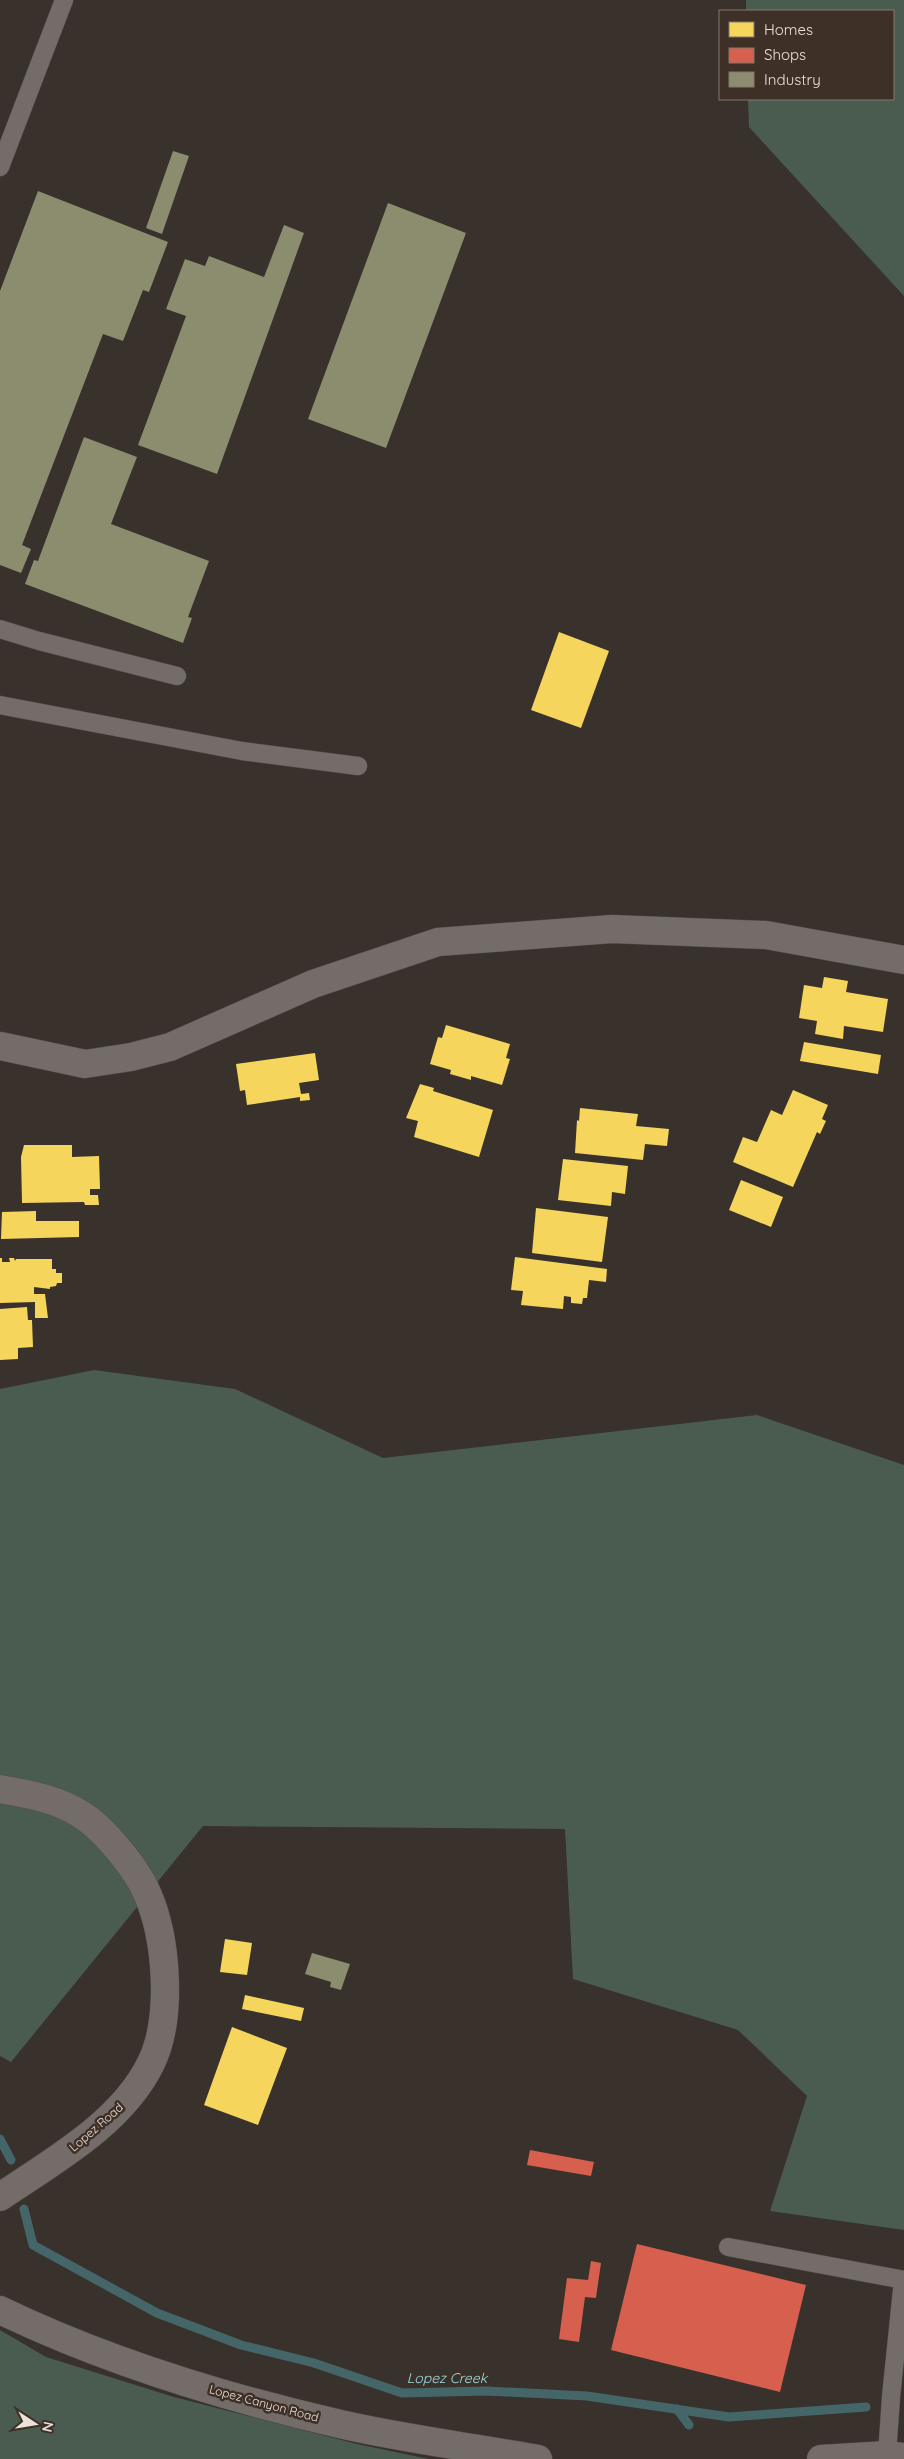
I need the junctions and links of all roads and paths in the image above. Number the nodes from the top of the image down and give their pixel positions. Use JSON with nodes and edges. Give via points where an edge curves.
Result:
{"nodes":[{"id":1,"x":64,"y":0,"type":"edge"},
{"id":2,"x":0,"y":167,"type":"edge"},
{"id":3,"x":0,"y":629,"type":"edge"},
{"id":4,"x":177,"y":676,"type":"dead end"},
{"id":5,"x":0,"y":704,"type":"edge"},
{"id":6,"x":358,"y":766,"type":"dead end"},
{"id":7,"x":904,"y":960,"type":"edge"},
{"id":8,"x":0,"y":1046,"type":"edge"},
{"id":9,"x":0,"y":1789,"type":"edge"},
{"id":10,"x":0,"y":2197,"type":"edge"},
{"id":11,"x":728,"y":2247,"type":"dead end"},
{"id":12,"x":904,"y":2280,"type":"edge"},
{"id":13,"x":0,"y":2310,"type":"edge"},
{"id":14,"x":896,"y":2456,"type":"edge"},
{"id":15,"x":538,"y":2459,"type":"edge"},
{"id":16,"x":821,"y":2459,"type":"edge"}],
"edges":[{"from":1,"to":2,"type":"lane"},
{"from":3,"to":4,"type":"lane"},
{"from":5,"to":6,"type":"lane","via":[[242,751]]},
{"from":7,"to":8,"type":"street","via":[[766,934],[612,929],[438,942],[313,984],[170,1046],[131,1057],[85,1064]]},
{"from":9,"to":10,"type":"street","name":"Lopez Road","via":[[45,1798],[82,1815],[116,1845],[147,1892],[161,1941],[164,1988],[162,2028],[151,2063],[124,2102],[81,2143]]},
{"from":11,"to":12,"type":"lane"},
{"from":12,"to":14,"type":"lane","via":[[891,2397]]},
{"from":13,"to":15,"type":"street","name":"Lopez Canyon Road","via":[[57,2337],[135,2367],[264,2404],[342,2424]]},
{"from":14,"to":16,"type":"street"}]}
